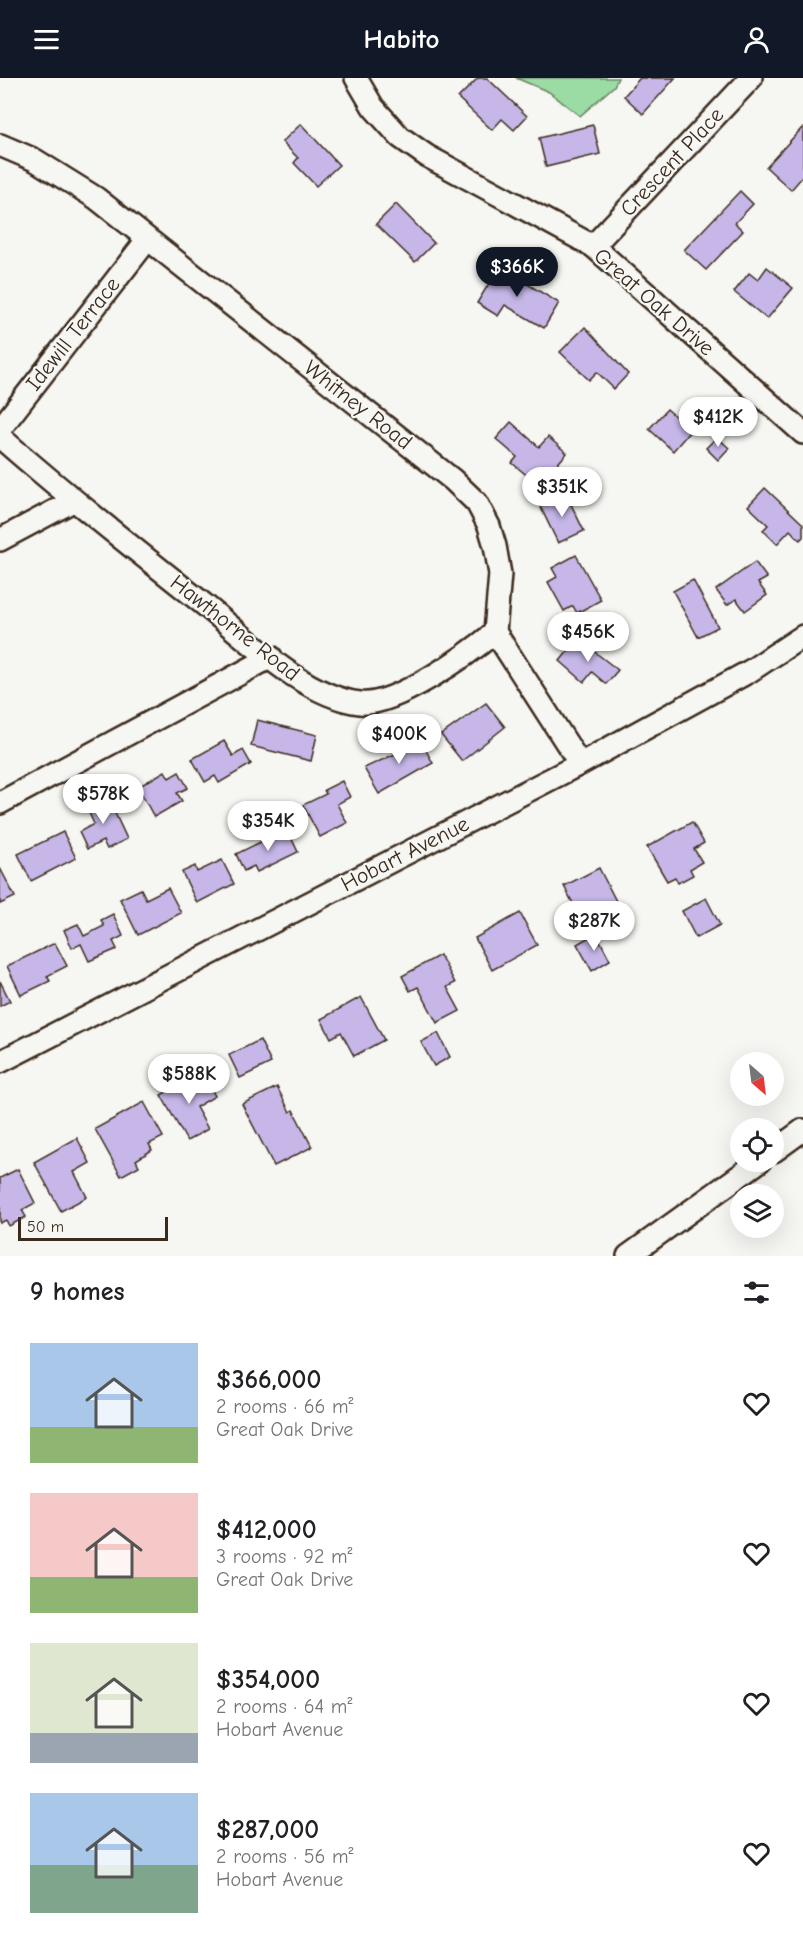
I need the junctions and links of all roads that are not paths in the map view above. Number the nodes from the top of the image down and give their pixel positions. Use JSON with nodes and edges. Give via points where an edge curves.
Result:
{"nodes":[{"id":1,"x":356,"y":78,"type":"edge"},
{"id":2,"x":751,"y":78,"type":"edge"},
{"id":3,"x":0,"y":145,"type":"edge"},
{"id":4,"x":147,"y":240,"type":"junction"},
{"id":5,"x":593,"y":246,"type":"junction"},
{"id":6,"x":0,"y":429,"type":"edge"},
{"id":7,"x":803,"y":433,"type":"edge"},
{"id":8,"x":0,"y":437,"type":"edge"},
{"id":9,"x":73,"y":501,"type":"junction"},
{"id":10,"x":0,"y":540,"type":"edge"},
{"id":11,"x":495,"y":632,"type":"junction"},
{"id":12,"x":803,"y":636,"type":"edge"},
{"id":13,"x":271,"y":657,"type":"junction"},
{"id":14,"x":580,"y":764,"type":"junction"},
{"id":15,"x":0,"y":803,"type":"edge"},
{"id":16,"x":0,"y":1062,"type":"edge"},
{"id":17,"x":803,"y":1130,"type":"edge"},
{"id":18,"x":784,"y":1144,"type":"edge"},
{"id":19,"x":745,"y":1172,"type":"edge"},
{"id":20,"x":628,"y":1256,"type":"edge"}],
"edges":[{"from":1,"to":5,"type":"street","name":"Great Oak Drive","via":[[400,137],[427,156]]},
{"from":2,"to":5,"type":"street","name":"Crescent Place"},
{"from":3,"to":4,"type":"street","name":"Whitney Road","via":[[67,177]]},
{"from":4,"to":6,"type":"street","name":"Idewill Terrace"},
{"from":4,"to":11,"type":"street","name":"Whitney Road","via":[[349,396],[477,503],[489,526],[500,574]]},
{"from":5,"to":7,"type":"street","name":"Great Oak Drive"},
{"from":8,"to":9,"type":"street","name":"Hawthorne Road"},
{"from":9,"to":10,"type":"street"},
{"from":9,"to":13,"type":"street","name":"Hawthorne Road"},
{"from":11,"to":13,"type":"street","name":"Hawthorne Road","via":[[463,657],[411,687],[362,704],[330,696]]},
{"from":11,"to":14,"type":"street"},
{"from":12,"to":14,"type":"street","name":"Hobart Avenue","via":[[750,670]]},
{"from":13,"to":15,"type":"street"},
{"from":14,"to":16,"type":"street","name":"Hobart Avenue"},
{"from":17,"to":18,"type":"street"},
{"from":19,"to":20,"type":"street"}]}
